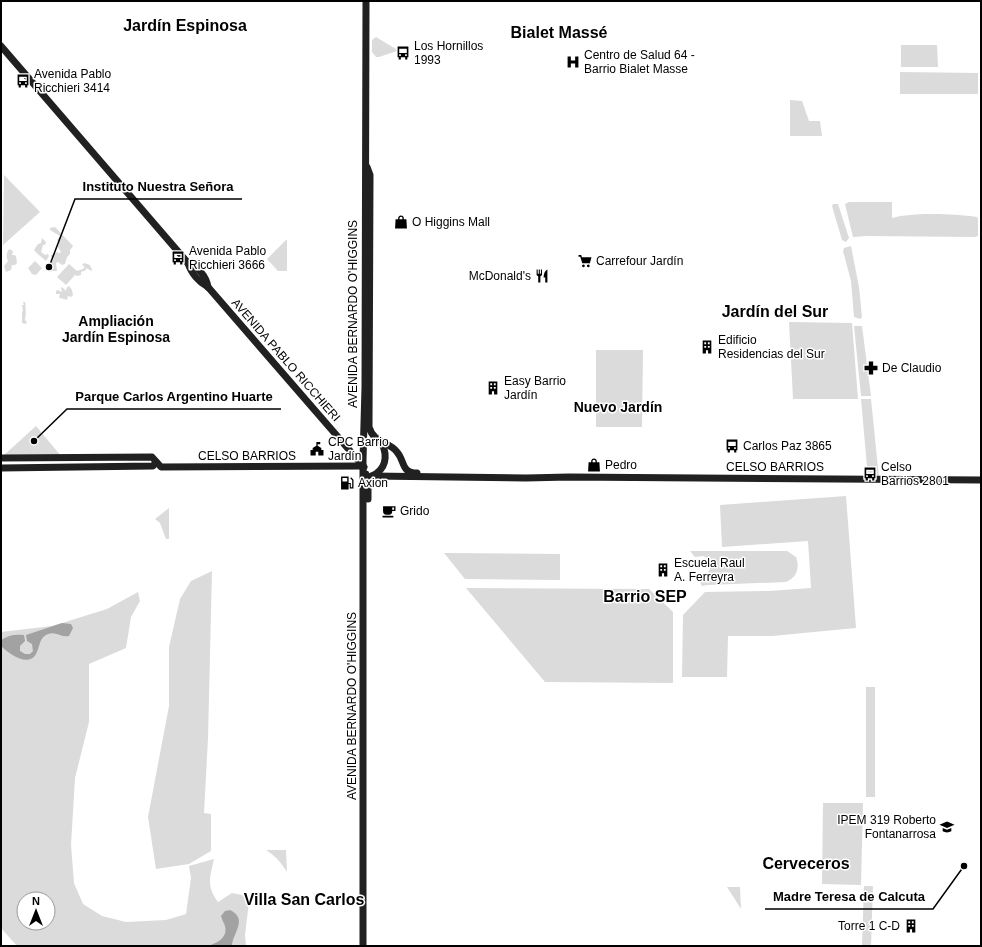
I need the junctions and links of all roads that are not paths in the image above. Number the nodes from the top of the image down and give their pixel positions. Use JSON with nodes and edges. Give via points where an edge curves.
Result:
{"nodes":[{"id":1,"x":366,"y":1,"type":"edge"},
{"id":2,"x":1,"y":46,"type":"edge"},
{"id":3,"x":366,"y":162,"type":"junction"},
{"id":4,"x":365,"y":387,"type":"junction"},
{"id":5,"x":370,"y":400,"type":"junction"},
{"id":6,"x":380,"y":441,"type":"junction"},
{"id":7,"x":363,"y":454,"type":"junction"},
{"id":8,"x":1,"y":458,"type":"edge"},
{"id":9,"x":156,"y":462,"type":"junction"},
{"id":10,"x":403,"y":465,"type":"junction"},
{"id":11,"x":363,"y":466,"type":"junction"},
{"id":12,"x":1,"y":468,"type":"edge"},
{"id":13,"x":392,"y":476,"type":"junction"},
{"id":14,"x":569,"y":477,"type":"junction"},
{"id":15,"x":370,"y":480,"type":"junction"},
{"id":16,"x":981,"y":480,"type":"edge"},
{"id":17,"x":365,"y":626,"type":"junction"},
{"id":18,"x":365,"y":763,"type":"junction"},
{"id":19,"x":363,"y":946,"type":"edge"},
{"id":20,"x":367,"y":946,"type":"edge"}],
"edges":[{"from":1,"to":3,"type":"main road","name":"AVENIDA BERNARDO O'HIGGINS"},
{"from":2,"to":11,"type":"main road","name":"AVENIDA PABLO RICCHIERI","via":[[188,263],[193,274],[208,287]]},
{"from":3,"to":4,"type":"main road","name":"AVENIDA BERNARDO O'HIGGINS"},
{"from":3,"to":5,"type":"main road","name":"AVENIDA BERNARDO O'HIGGINS","via":[[370,175]]},
{"from":4,"to":5,"type":"main road"},
{"from":4,"to":7,"type":"main road","name":"AVENIDA BERNARDO O'HIGGINS"},
{"from":5,"to":6,"type":"main road","name":"AVENIDA BERNARDO O'HIGGINS","via":[[369,427]]},
{"from":6,"to":7,"type":"main road","via":[[368,443]]},
{"from":6,"to":10,"type":"main road","via":[[396,450]]},
{"from":6,"to":15,"type":"main road","via":[[385,452],[385,462],[381,470]]},
{"from":7,"to":11,"type":"main road","name":"AVENIDA BERNARDO O'HIGGINS"},
{"from":8,"to":9,"type":"main road","name":"CELSO BARRIOS","via":[[152,457]]},
{"from":9,"to":11,"type":"main road","name":"CELSO BARRIOS","via":[[161,467]]},
{"from":9,"to":12,"type":"main road","name":"CELSO BARRIOS","via":[[153,466]]},
{"from":10,"to":13,"type":"main road","via":[[400,472]]},
{"from":10,"to":14,"type":"main road","name":"CELSO BARRIOS","via":[[412,473]]},
{"from":11,"to":15,"type":"main road","name":"AVENIDA PABLO RICCHIERI"},
{"from":11,"to":17,"type":"main road","name":"AVENIDA BERNARDO O'HIGGINS"},
{"from":13,"to":14,"type":"main road","name":"CELSO BARRIOS"},
{"from":13,"to":15,"type":"main road","name":"CELSO BARRIOS"},
{"from":14,"to":16,"type":"main road","name":"CELSO BARRIOS"},
{"from":15,"to":17,"type":"main road","name":"AVENIDA BERNARDO O'HIGGINS"},
{"from":17,"to":18,"type":"main road","name":"AVENIDA BERNARDO O'HIGGINS"},
{"from":18,"to":19,"type":"main road","name":"AVENIDA BERNARDO O'HIGGINS"},
{"from":18,"to":20,"type":"main road","name":"AVENIDA BERNARDO O'HIGGINS"}]}
